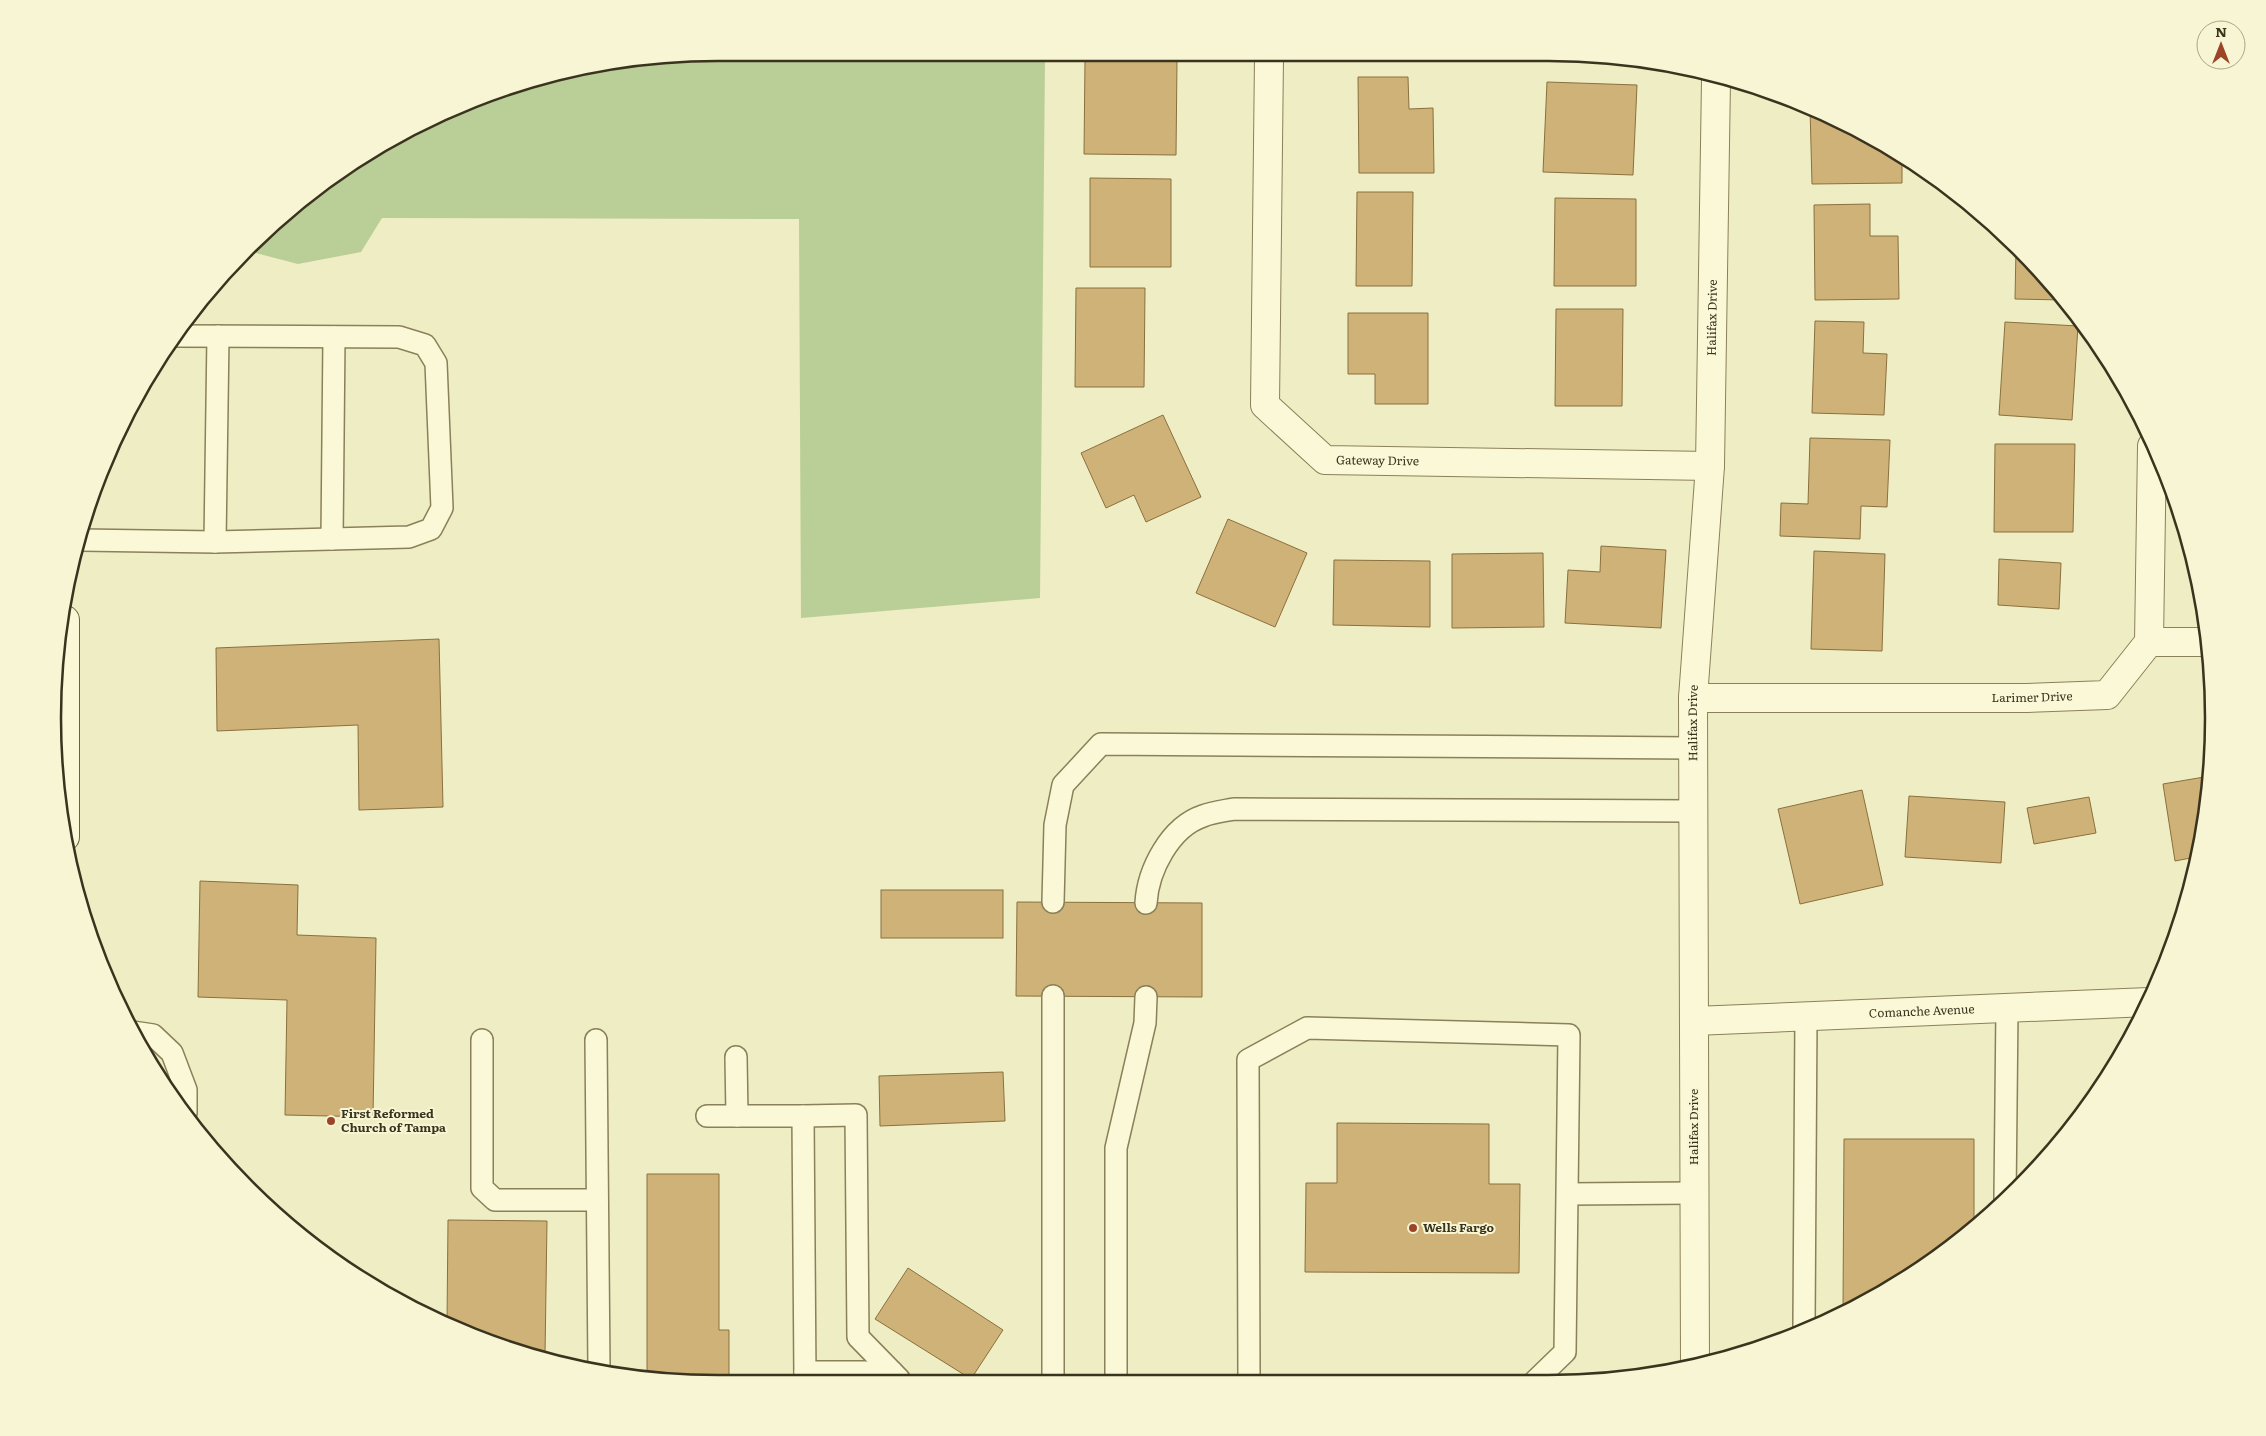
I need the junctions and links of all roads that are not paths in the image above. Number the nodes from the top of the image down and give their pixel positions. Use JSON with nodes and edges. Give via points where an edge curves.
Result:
{"nodes":[{"id":1,"x":1269,"y":61,"type":"edge"},
{"id":2,"x":1716,"y":84,"type":"edge"},
{"id":3,"x":184,"y":336,"type":"edge"},
{"id":4,"x":218,"y":336,"type":"junction"},
{"id":5,"x":334,"y":336,"type":"junction"},
{"id":6,"x":2152,"y":460,"type":"edge"},
{"id":7,"x":1710,"y":466,"type":"junction"},
{"id":8,"x":332,"y":539,"type":"junction"},
{"id":9,"x":86,"y":540,"type":"edge"},
{"id":10,"x":214,"y":542,"type":"junction"},
{"id":11,"x":2149,"y":642,"type":"junction"},
{"id":12,"x":2200,"y":642,"type":"edge"},
{"id":13,"x":65,"y":655,"type":"edge"},
{"id":14,"x":1693,"y":698,"type":"junction"},
{"id":15,"x":1693,"y":748,"type":"junction"},
{"id":16,"x":64,"y":775,"type":"edge"},
{"id":17,"x":1693,"y":811,"type":"junction"},
{"id":18,"x":1053,"y":902,"type":"dead end"},
{"id":19,"x":1146,"y":903,"type":"dead end"},
{"id":20,"x":1053,"y":996,"type":"dead end"},
{"id":21,"x":1146,"y":997,"type":"dead end"},
{"id":22,"x":2140,"y":1002,"type":"edge"},
{"id":23,"x":2007,"y":1008,"type":"junction"},
{"id":24,"x":1806,"y":1016,"type":"junction"},
{"id":25,"x":1694,"y":1020,"type":"junction"},
{"id":26,"x":142,"y":1033,"type":"edge"},
{"id":27,"x":482,"y":1040,"type":"dead end"},
{"id":28,"x":596,"y":1040,"type":"dead end"},
{"id":29,"x":736,"y":1057,"type":"dead end"},
{"id":30,"x":186,"y":1103,"type":"edge"},
{"id":31,"x":707,"y":1116,"type":"dead end"},
{"id":32,"x":737,"y":1116,"type":"junction"},
{"id":33,"x":803,"y":1116,"type":"junction"},
{"id":34,"x":2005,"y":1189,"type":"edge"},
{"id":35,"x":1694,"y":1193,"type":"junction"},
{"id":36,"x":1568,"y":1194,"type":"junction"},
{"id":37,"x":597,"y":1200,"type":"junction"},
{"id":38,"x":1804,"y":1323,"type":"edge"},
{"id":39,"x":1695,"y":1357,"type":"edge"},
{"id":40,"x":599,"y":1363,"type":"edge"},
{"id":41,"x":805,"y":1375,"type":"edge"},
{"id":42,"x":895,"y":1375,"type":"edge"},
{"id":43,"x":1053,"y":1375,"type":"edge"},
{"id":44,"x":1116,"y":1375,"type":"edge"},
{"id":45,"x":1249,"y":1375,"type":"edge"},
{"id":46,"x":1541,"y":1375,"type":"edge"}],
"edges":[{"from":1,"to":7,"type":"street","name":"Gateway Drive","via":[[1265,405],[1325,460]]},
{"from":2,"to":7,"type":"street","name":"Halifax Drive"},
{"from":3,"to":4,"type":"lane"},
{"from":4,"to":5,"type":"lane"},
{"from":4,"to":10,"type":"lane"},
{"from":5,"to":8,"type":"lane"},
{"from":5,"to":8,"type":"lane","via":[[399,336],[425,345],[436,364],[442,508],[431,529],[409,537]]},
{"from":6,"to":11,"type":"street"},
{"from":7,"to":14,"type":"street","name":"Halifax Drive"},
{"from":8,"to":10,"type":"lane"},
{"from":9,"to":10,"type":"lane"},
{"from":11,"to":12,"type":"street"},
{"from":11,"to":14,"type":"street","name":"Larimer Drive","via":[[2106,695]]},
{"from":13,"to":16,"type":"street"},
{"from":14,"to":15,"type":"street","name":"Halifax Drive"},
{"from":15,"to":17,"type":"street","name":"Halifax Drive"},
{"from":15,"to":18,"type":"lane","via":[[1101,744],[1063,785],[1055,826]]},
{"from":17,"to":19,"type":"lane","via":[[1234,810],[1202,816],[1179,829],[1158,861],[1147,888]]},
{"from":17,"to":25,"type":"street","name":"Halifax Drive"},
{"from":20,"to":43,"type":"lane"},
{"from":21,"to":44,"type":"lane","via":[[1145,1023],[1116,1148]]},
{"from":22,"to":23,"type":"street","name":"Comanche Avenue"},
{"from":23,"to":24,"type":"street","name":"Comanche Avenue"},
{"from":23,"to":34,"type":"lane"},
{"from":24,"to":25,"type":"street","name":"Comanche Avenue"},
{"from":24,"to":38,"type":"lane"},
{"from":25,"to":35,"type":"street","name":"Halifax Drive"},
{"from":26,"to":30,"type":"lane","via":[[153,1035],[172,1053],[186,1090]]},
{"from":27,"to":37,"type":"lane","via":[[482,1188],[495,1200]]},
{"from":28,"to":37,"type":"lane"},
{"from":29,"to":32,"type":"lane"},
{"from":31,"to":32,"type":"lane"},
{"from":32,"to":33,"type":"lane"},
{"from":33,"to":41,"type":"lane"},
{"from":33,"to":42,"type":"lane","via":[[856,1115],[858,1337]]},
{"from":35,"to":36,"type":"lane"},
{"from":35,"to":39,"type":"street","name":"Halifax Drive"},
{"from":36,"to":45,"type":"lane","via":[[1570,1035],[1307,1028],[1248,1060]]},
{"from":36,"to":46,"type":"lane","via":[[1565,1352]]},
{"from":37,"to":40,"type":"lane"}]}
